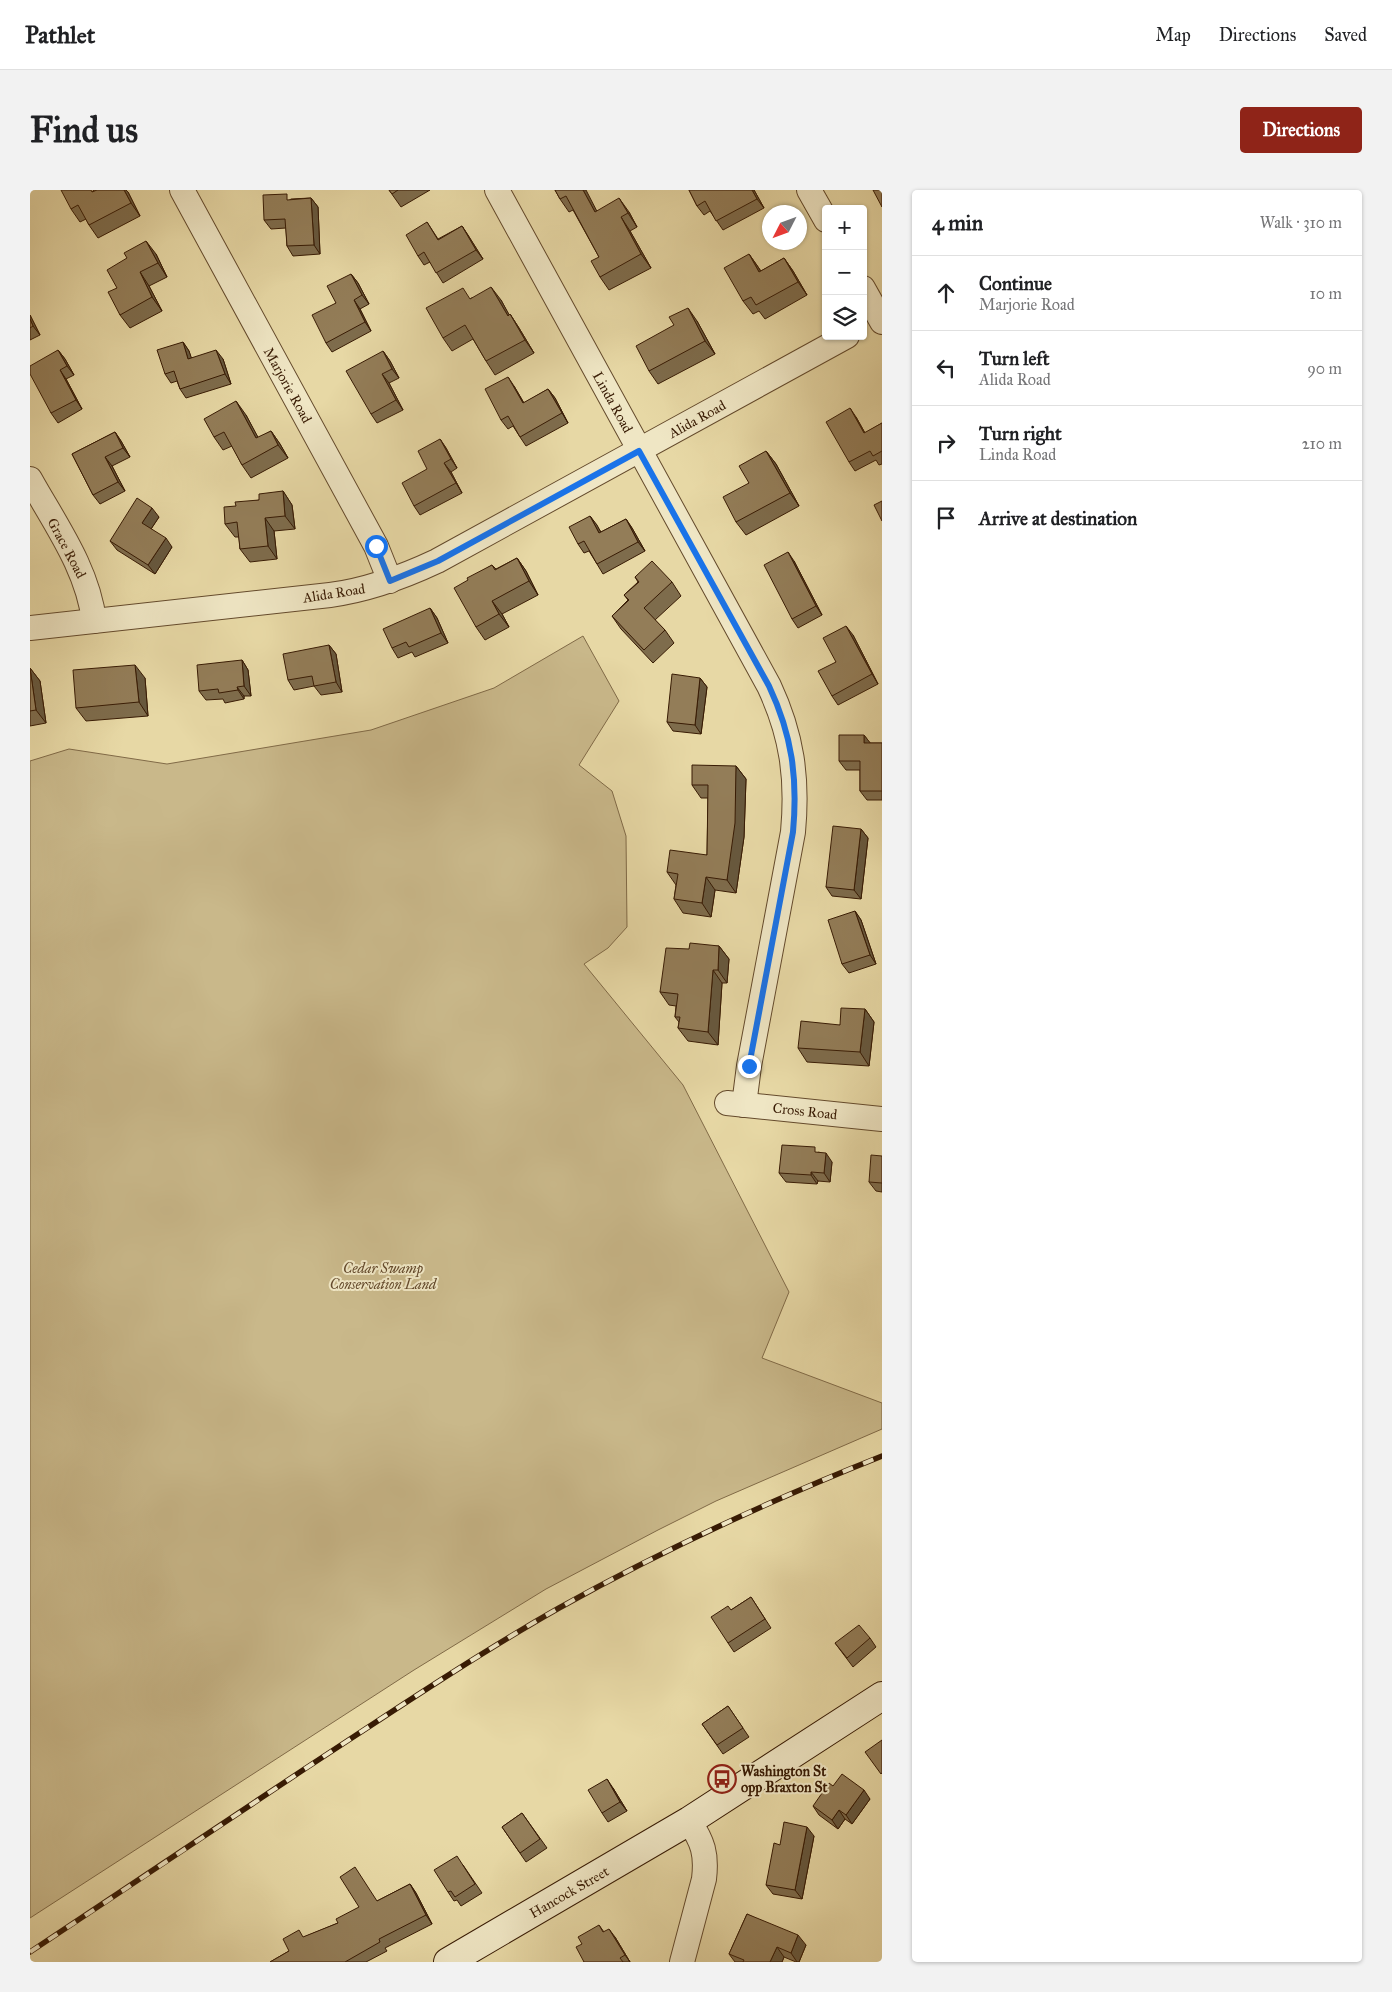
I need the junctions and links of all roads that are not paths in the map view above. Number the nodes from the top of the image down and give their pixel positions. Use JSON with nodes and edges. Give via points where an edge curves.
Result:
{"nodes":[{"id":1,"x":182,"y":190,"type":"edge"},
{"id":2,"x":497,"y":190,"type":"edge"},
{"id":3,"x":809,"y":190,"type":"edge"},
{"id":4,"x":822,"y":213,"type":"edge"},
{"id":5,"x":865,"y":295,"type":"edge"},
{"id":6,"x":875,"y":323,"type":"edge"},
{"id":7,"x":841,"y":340,"type":"edge"},
{"id":8,"x":639,"y":451,"type":"junction"},
{"id":9,"x":30,"y":479,"type":"edge"},
{"id":10,"x":390,"y":581,"type":"junction"},
{"id":11,"x":94,"y":621,"type":"junction"},
{"id":12,"x":30,"y":628,"type":"edge"},
{"id":13,"x":736,"y":1104,"type":"joint"},
{"id":14,"x":882,"y":1119,"type":"edge"},
{"id":15,"x":882,"y":1696,"type":"edge"},
{"id":16,"x":689,"y":1821,"type":"junction"},
{"id":17,"x":448,"y":1962,"type":"edge"},
{"id":18,"x":682,"y":1962,"type":"edge"}],
"edges":[{"from":1,"to":10,"type":"street","name":"Marjorie Road","via":[[376,546]]},
{"from":2,"to":8,"type":"street","name":"Linda Road"},
{"from":3,"to":4,"type":"street"},
{"from":5,"to":6,"type":"street"},
{"from":7,"to":8,"type":"street","name":"Alida Road"},
{"from":8,"to":10,"type":"street","name":"Alida Road","via":[[438,561]]},
{"from":8,"to":13,"type":"street","name":"Linda Road","via":[[769,686],[792,749],[796,797],[793,832],[749,1066]]},
{"from":9,"to":11,"type":"street","name":"Grace Road","via":[[82,573]]},
{"from":10,"to":11,"type":"street","name":"Alida Road","via":[[345,594]]},
{"from":11,"to":12,"type":"street","name":"Alida Road"},
{"from":13,"to":14,"type":"street","name":"Cross Road"},
{"from":15,"to":16,"type":"main road","name":"Hancock Street"},
{"from":16,"to":17,"type":"main road","name":"Hancock Street"},
{"from":16,"to":18,"type":"street","via":[[702,1842],[706,1865]]}]}
